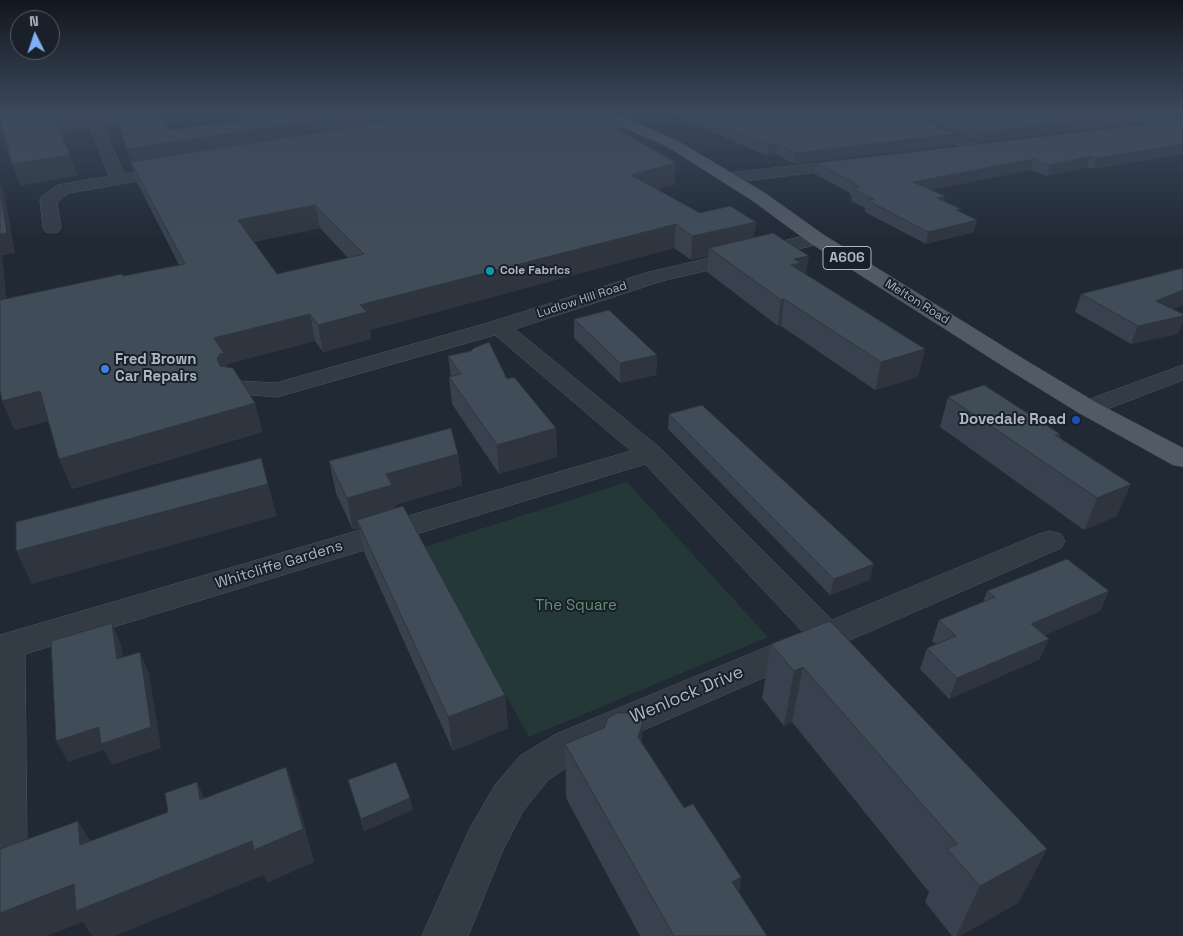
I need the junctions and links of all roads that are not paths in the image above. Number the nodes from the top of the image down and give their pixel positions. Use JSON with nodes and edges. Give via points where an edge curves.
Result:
{"nodes":[{"id":1,"x":109,"y":157,"type":"edge"},
{"id":2,"x":694,"y":157,"type":"edge"},
{"id":3,"x":863,"y":162,"type":"edge"},
{"id":4,"x":185,"y":168,"type":"edge"},
{"id":5,"x":729,"y":178,"type":"junction"},
{"id":6,"x":118,"y":179,"type":"junction"},
{"id":7,"x":52,"y":228,"type":"dead end"},
{"id":8,"x":817,"y":239,"type":"junction"},
{"id":9,"x":499,"y":327,"type":"junction"},
{"id":10,"x":1183,"y":372,"type":"edge"},
{"id":11,"x":238,"y":388,"type":"edge"},
{"id":12,"x":1088,"y":408,"type":"junction"},
{"id":13,"x":650,"y":454,"type":"junction"},
{"id":14,"x":1183,"y":459,"type":"edge"},
{"id":15,"x":1050,"y":541,"type":"dead end"},
{"id":16,"x":826,"y":636,"type":"junction"},
{"id":17,"x":3,"y":751,"type":"edge"},
{"id":18,"x":6,"y":844,"type":"dead end"},
{"id":19,"x":445,"y":936,"type":"edge"}],
"edges":[{"from":1,"to":6,"type":"street"},
{"from":2,"to":5,"type":"main road","name":"Melton Road","number":"A606"},
{"from":3,"to":5,"type":"street"},
{"from":4,"to":6,"type":"street"},
{"from":5,"to":8,"type":"main road","name":"Melton Road","number":"A606"},
{"from":6,"to":7,"type":"street","via":[[64,189],[48,200]]},
{"from":8,"to":9,"type":"street","name":"Ludlow Hill Road","via":[[656,276]]},
{"from":8,"to":12,"type":"main road","name":"Melton Road","number":"A606"},
{"from":9,"to":11,"type":"street","name":"Ludlow Hill Road","via":[[354,377],[277,390]]},
{"from":9,"to":13,"type":"street"},
{"from":10,"to":12,"type":"street"},
{"from":12,"to":14,"type":"main road","name":"Melton Road","number":"A606"},
{"from":13,"to":16,"type":"street"},
{"from":13,"to":17,"type":"street","name":"Whitcliffe Gardens","via":[[8,646]]},
{"from":15,"to":16,"type":"street","name":"Wenlock Drive"},
{"from":16,"to":19,"type":"street","name":"Wenlock Drive","via":[[570,745],[534,768],[509,798],[484,844]]},
{"from":17,"to":18,"type":"street","name":"Whitcliffe Gardens"}]}
